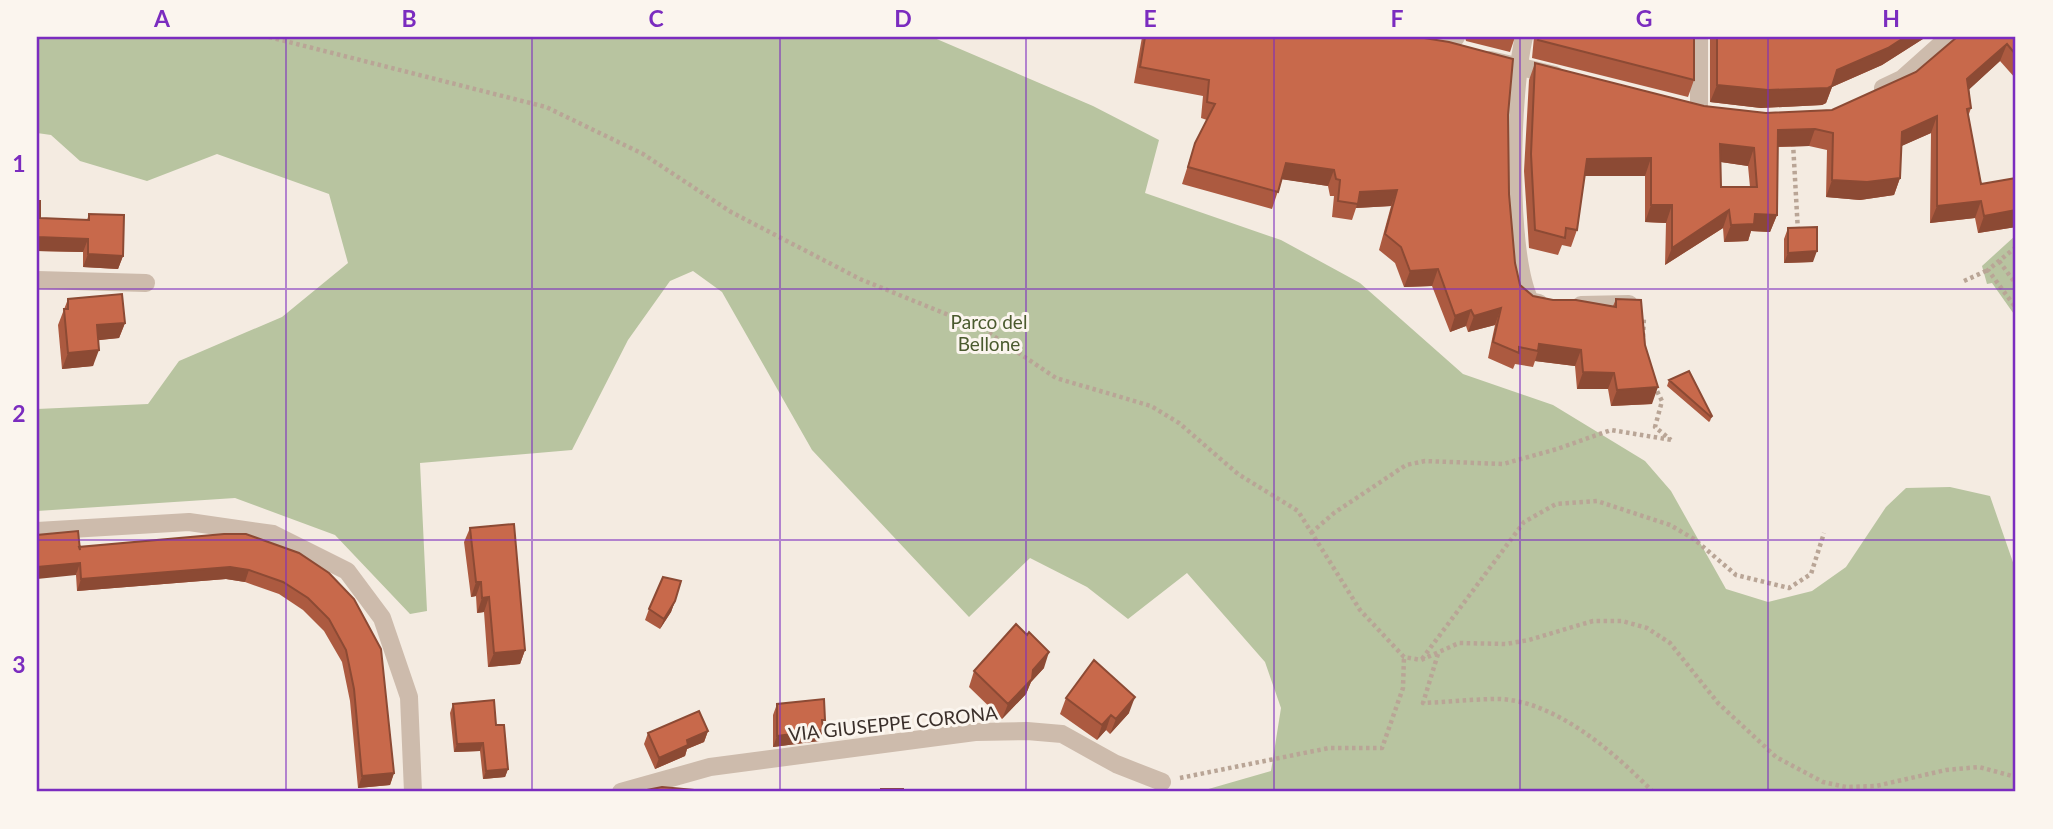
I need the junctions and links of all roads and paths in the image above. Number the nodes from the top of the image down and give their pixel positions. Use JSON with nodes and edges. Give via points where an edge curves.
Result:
{"nodes":[{"id":1,"x":269,"y":37,"type":"edge"},
{"id":2,"x":1385,"y":37,"type":"edge"},
{"id":3,"x":1524,"y":37,"type":"edge"},
{"id":4,"x":1699,"y":37,"type":"edge"},
{"id":5,"x":1949,"y":37,"type":"edge"},
{"id":6,"x":1451,"y":40,"type":"edge"},
{"id":7,"x":1517,"y":67,"type":"junction"},
{"id":8,"x":1576,"y":80,"type":"edge"},
{"id":9,"x":1869,"y":94,"type":"edge"},
{"id":10,"x":1699,"y":111,"type":"edge"},
{"id":11,"x":1793,"y":131,"type":"edge"},
{"id":12,"x":1798,"y":236,"type":"edge"},
{"id":13,"x":2016,"y":247,"type":"edge"},
{"id":14,"x":1999,"y":261,"type":"junction"},
{"id":15,"x":1988,"y":270,"type":"junction"},
{"id":16,"x":37,"y":280,"type":"edge"},
{"id":17,"x":1964,"y":281,"type":"dead end"},
{"id":18,"x":146,"y":283,"type":"dead end"},
{"id":19,"x":2016,"y":284,"type":"edge"},
{"id":20,"x":1629,"y":304,"type":"joint"},
{"id":21,"x":2016,"y":308,"type":"edge"},
{"id":22,"x":1643,"y":340,"type":"edge"},
{"id":23,"x":1651,"y":378,"type":"edge"},
{"id":24,"x":37,"y":531,"type":"edge"},
{"id":25,"x":1311,"y":533,"type":"junction"},
{"id":26,"x":1824,"y":533,"type":"dead end"},
{"id":27,"x":1438,"y":654,"type":"junction"},
{"id":28,"x":1404,"y":657,"type":"junction"},
{"id":29,"x":1421,"y":660,"type":"junction"},
{"id":30,"x":2016,"y":777,"type":"edge"},
{"id":31,"x":1162,"y":782,"type":"joint"},
{"id":32,"x":412,"y":792,"type":"edge"},
{"id":33,"x":621,"y":792,"type":"edge"},
{"id":34,"x":1653,"y":792,"type":"edge"}],
"edges":[{"from":1,"to":25,"type":"path","via":[[546,107],[643,154],[731,212],[860,279],[983,328],[1056,378],[1152,405],[1238,474],[1297,511]]},
{"from":2,"to":6,"type":"street"},
{"from":3,"to":7,"type":"street"},
{"from":4,"to":10,"type":"street"},
{"from":5,"to":9,"type":"street","via":[[1902,79]]},
{"from":6,"to":7,"type":"street"},
{"from":7,"to":8,"type":"street"},
{"from":7,"to":20,"type":"street","via":[[1514,199],[1521,283],[1530,301],[1549,305]]},
{"from":11,"to":12,"type":"path"},
{"from":13,"to":14,"type":"path"},
{"from":14,"to":15,"type":"path"},
{"from":14,"to":19,"type":"path"},
{"from":15,"to":17,"type":"path"},
{"from":15,"to":21,"type":"path"},
{"from":16,"to":18,"type":"street"},
{"from":20,"to":22,"type":"path","via":[[1637,304],[1644,314]]},
{"from":23,"to":25,"type":"path","via":[[1662,401],[1655,427],[1672,440],[1611,430],[1503,464],[1425,461],[1406,466]]},
{"from":24,"to":32,"type":"street","via":[[189,522],[273,534],[347,571],[382,618],[409,697]]},
{"from":25,"to":28,"type":"path","via":[[1360,610]]},
{"from":26,"to":29,"type":"path","via":[[1811,574],[1789,588],[1736,575],[1670,525],[1597,501],[1556,504],[1524,522]]},
{"from":27,"to":29,"type":"path"},
{"from":27,"to":30,"type":"path","via":[[1459,643],[1518,642],[1593,621],[1622,621],[1647,628],[1670,643],[1718,704],[1776,757],[1823,782],[1876,786],[1979,767]]},
{"from":27,"to":34,"type":"path","via":[[1423,704],[1501,699],[1546,710],[1618,757]]},
{"from":28,"to":29,"type":"path"},
{"from":28,"to":31,"type":"path","via":[[1403,688],[1382,748],[1329,748]]},
{"from":31,"to":33,"type":"street","name":"VIA GIUSEPPE CORONA","via":[[1116,764],[1062,734],[1027,731],[975,732],[710,767]]}]}
